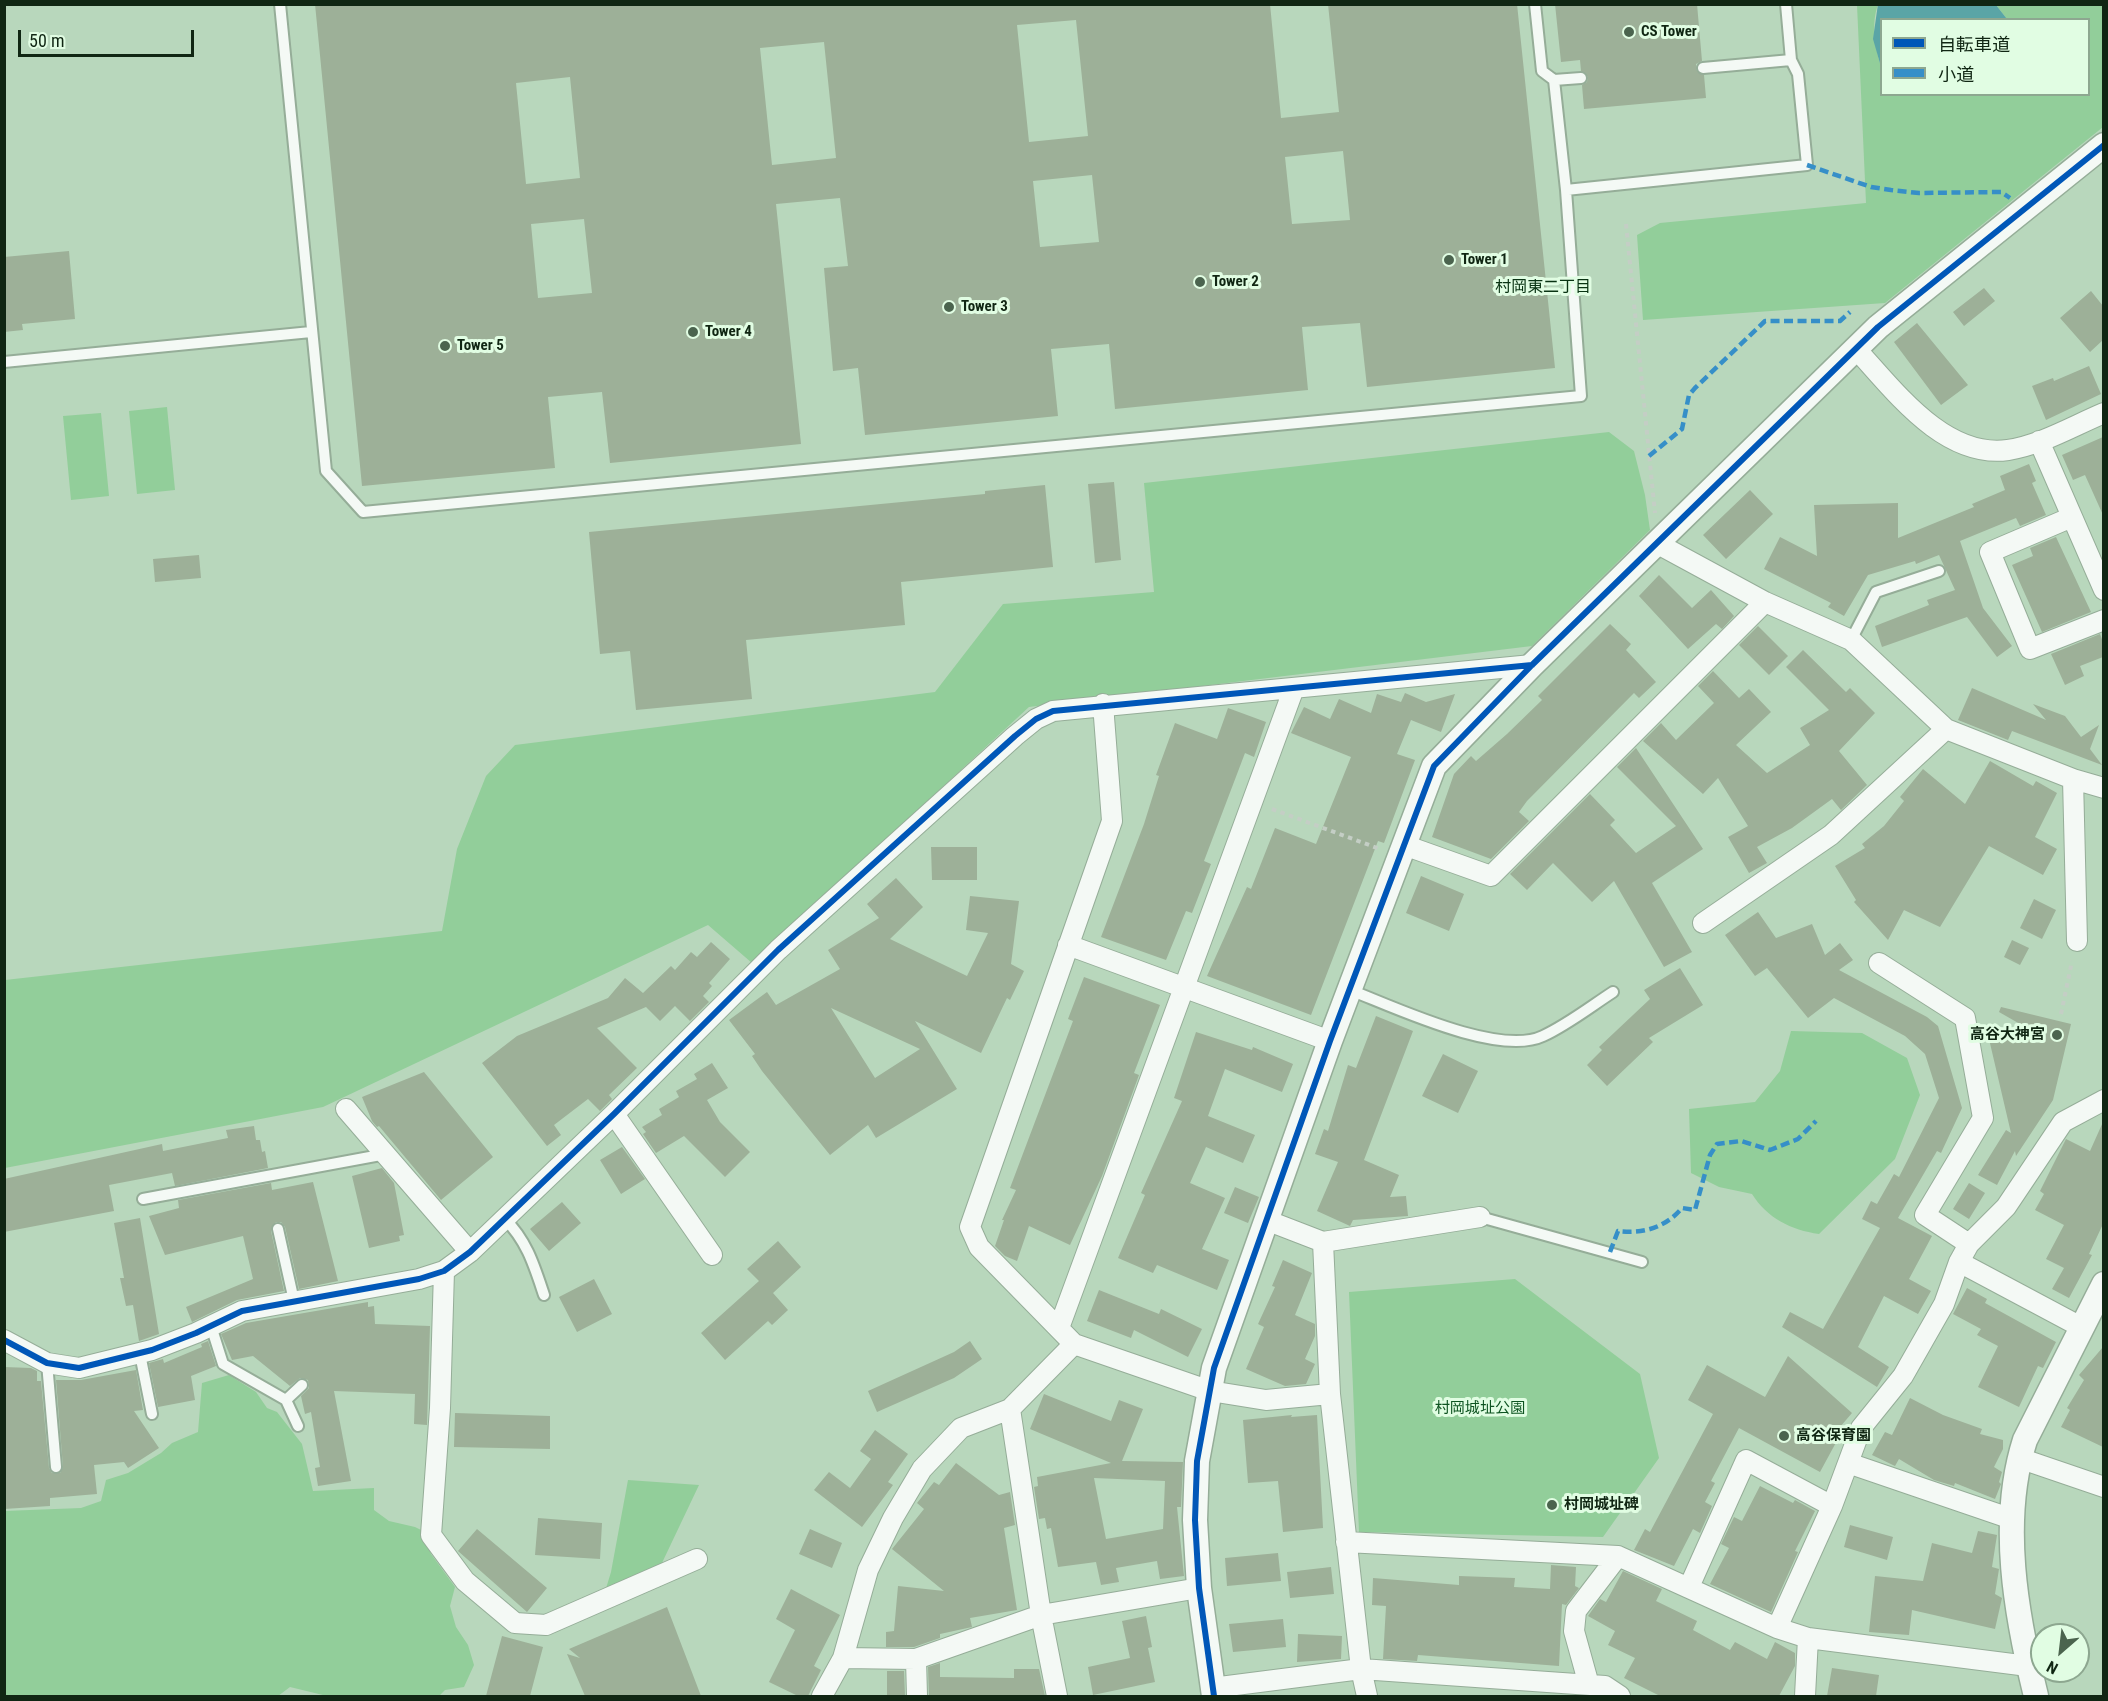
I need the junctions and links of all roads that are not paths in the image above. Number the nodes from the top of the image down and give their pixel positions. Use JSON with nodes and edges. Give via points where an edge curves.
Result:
{"nodes":[{"id":1,"x":280,"y":4,"type":"edge"},
{"id":2,"x":1535,"y":4,"type":"edge"},
{"id":3,"x":1786,"y":4,"type":"edge"},
{"id":4,"x":1791,"y":60,"type":"junction"},
{"id":5,"x":1703,"y":68,"type":"dead end"},
{"id":6,"x":1581,"y":78,"type":"dead end"},
{"id":7,"x":1554,"y":80,"type":"junction"},
{"id":8,"x":2103,"y":145,"type":"edge"},
{"id":9,"x":1566,"y":190,"type":"junction"},
{"id":10,"x":311,"y":332,"type":"junction"},
{"id":11,"x":1856,"y":349,"type":"junction"},
{"id":12,"x":4,"y":362,"type":"edge"},
{"id":13,"x":2103,"y":413,"type":"edge"},
{"id":14,"x":2039,"y":441,"type":"junction"},
{"id":15,"x":2072,"y":517,"type":"junction"},
{"id":16,"x":1658,"y":544,"type":"junction"},
{"id":17,"x":1939,"y":571,"type":"dead end"},
{"id":18,"x":2103,"y":590,"type":"edge"},
{"id":19,"x":1765,"y":602,"type":"junction"},
{"id":20,"x":2103,"y":620,"type":"edge"},
{"id":21,"x":1851,"y":640,"type":"junction"},
{"id":22,"x":1532,"y":665,"type":"junction"},
{"id":23,"x":1294,"y":688,"type":"junction"},
{"id":24,"x":1103,"y":704,"type":"junction"},
{"id":25,"x":1946,"y":729,"type":"junction"},
{"id":26,"x":2073,"y":779,"type":"junction"},
{"id":27,"x":2103,"y":788,"type":"edge"},
{"id":28,"x":1402,"y":851,"type":"junction"},
{"id":29,"x":1702,"y":923,"type":"dead end"},
{"id":30,"x":2077,"y":941,"type":"road end"},
{"id":31,"x":1068,"y":945,"type":"junction"},
{"id":32,"x":1879,"y":963,"type":"dead end"},
{"id":33,"x":1184,"y":987,"type":"junction"},
{"id":34,"x":1349,"y":990,"type":"junction"},
{"id":35,"x":1613,"y":992,"type":"dead end"},
{"id":36,"x":1330,"y":1041,"type":"junction"},
{"id":37,"x":2103,"y":1100,"type":"edge"},
{"id":38,"x":346,"y":1109,"type":"dead end"},
{"id":39,"x":614,"y":1114,"type":"junction"},
{"id":40,"x":387,"y":1154,"type":"junction"},
{"id":41,"x":142,"y":1199,"type":"dead end"},
{"id":42,"x":1480,"y":1217,"type":"joint"},
{"id":43,"x":504,"y":1218,"type":"junction"},
{"id":44,"x":1266,"y":1220,"type":"junction"},
{"id":45,"x":278,"y":1228,"type":"dead end"},
{"id":46,"x":1323,"y":1242,"type":"junction"},
{"id":47,"x":1969,"y":1244,"type":"junction"},
{"id":48,"x":470,"y":1252,"type":"junction"},
{"id":49,"x":712,"y":1255,"type":"dead end"},
{"id":50,"x":1642,"y":1262,"type":"dead end"},
{"id":51,"x":1959,"y":1262,"type":"junction"},
{"id":52,"x":444,"y":1270,"type":"junction"},
{"id":53,"x":2103,"y":1284,"type":"edge"},
{"id":54,"x":544,"y":1295,"type":"dead end"},
{"id":55,"x":294,"y":1301,"type":"junction"},
{"id":56,"x":211,"y":1326,"type":"junction"},
{"id":57,"x":2081,"y":1327,"type":"junction"},
{"id":58,"x":1059,"y":1328,"type":"junction"},
{"id":59,"x":4,"y":1340,"type":"edge"},
{"id":60,"x":1074,"y":1344,"type":"junction"},
{"id":61,"x":140,"y":1354,"type":"junction"},
{"id":62,"x":47,"y":1363,"type":"junction"},
{"id":63,"x":302,"y":1385,"type":"dead end"},
{"id":64,"x":1210,"y":1391,"type":"junction"},
{"id":65,"x":1330,"y":1394,"type":"junction"},
{"id":66,"x":286,"y":1400,"type":"junction"},
{"id":67,"x":1010,"y":1409,"type":"junction"},
{"id":68,"x":152,"y":1414,"type":"dead end"},
{"id":69,"x":298,"y":1426,"type":"dead end"},
{"id":70,"x":2019,"y":1458,"type":"junction"},
{"id":71,"x":1848,"y":1463,"type":"junction"},
{"id":72,"x":56,"y":1467,"type":"dead end"},
{"id":73,"x":2103,"y":1487,"type":"edge"},
{"id":74,"x":1833,"y":1506,"type":"junction"},
{"id":75,"x":2012,"y":1519,"type":"junction"},
{"id":76,"x":1346,"y":1542,"type":"junction"},
{"id":77,"x":1618,"y":1556,"type":"junction"},
{"id":78,"x":697,"y":1558,"type":"dead end"},
{"id":79,"x":1689,"y":1587,"type":"junction"},
{"id":80,"x":1199,"y":1588,"type":"junction"},
{"id":81,"x":1041,"y":1615,"type":"junction"},
{"id":82,"x":1777,"y":1628,"type":"junction"},
{"id":83,"x":1808,"y":1638,"type":"junction"},
{"id":84,"x":843,"y":1658,"type":"junction"},
{"id":85,"x":916,"y":1659,"type":"junction"},
{"id":86,"x":2028,"y":1666,"type":"junction"},
{"id":87,"x":1360,"y":1669,"type":"junction"},
{"id":88,"x":1606,"y":1691,"type":"edge"},
{"id":89,"x":1213,"y":1692,"type":"edge"},
{"id":90,"x":822,"y":1696,"type":"edge"},
{"id":91,"x":917,"y":1696,"type":"edge"},
{"id":92,"x":1057,"y":1696,"type":"edge"},
{"id":93,"x":1367,"y":1696,"type":"edge"},
{"id":94,"x":1805,"y":1696,"type":"edge"},
{"id":95,"x":2036,"y":1696,"type":"edge"}],
"edges":[{"from":1,"to":10,"type":"lane"},
{"from":2,"to":7,"type":"lane","via":[[1542,71]]},
{"from":3,"to":4,"type":"lane"},
{"from":4,"to":5,"type":"lane"},
{"from":4,"to":9,"type":"lane","via":[[1798,74],[1807,165]]},
{"from":6,"to":7,"type":"lane"},
{"from":7,"to":9,"type":"lane"},
{"from":8,"to":11,"type":"street"},
{"from":9,"to":10,"type":"lane","via":[[1581,396],[363,512],[326,471]]},
{"from":10,"to":12,"type":"lane"},
{"from":11,"to":14,"type":"street","via":[[1934,428],[1983,449],[2007,450]]},
{"from":11,"to":16,"type":"street"},
{"from":13,"to":14,"type":"street"},
{"from":14,"to":15,"type":"street"},
{"from":15,"to":18,"type":"street"},
{"from":15,"to":20,"type":"street","via":[[1990,552],[2030,649]]},
{"from":16,"to":19,"type":"street"},
{"from":16,"to":22,"type":"street"},
{"from":17,"to":21,"type":"lane","via":[[1876,592]]},
{"from":19,"to":21,"type":"street"},
{"from":19,"to":28,"type":"street","via":[[1491,876]]},
{"from":21,"to":25,"type":"street"},
{"from":22,"to":23,"type":"street"},
{"from":22,"to":28,"type":"street","via":[[1434,766]]},
{"from":23,"to":24,"type":"street"},
{"from":23,"to":33,"type":"street"},
{"from":24,"to":31,"type":"street","via":[[1112,821]]},
{"from":24,"to":39,"type":"street","via":[[1053,711],[1036,718],[778,950]]},
{"from":25,"to":26,"type":"street"},
{"from":25,"to":29,"type":"street","via":[[1831,835]]},
{"from":26,"to":27,"type":"street"},
{"from":26,"to":30,"type":"street"},
{"from":28,"to":34,"type":"street"},
{"from":31,"to":33,"type":"street"},
{"from":31,"to":58,"type":"street","via":[[970,1227],[979,1248]]},
{"from":32,"to":47,"type":"street","via":[[1965,1018],[1983,1118],[1925,1215]]},
{"from":33,"to":36,"type":"street"},
{"from":33,"to":58,"type":"street"},
{"from":34,"to":35,"type":"lane","via":[[1458,1030],[1508,1043],[1541,1037]]},
{"from":34,"to":36,"type":"street"},
{"from":36,"to":44,"type":"street"},
{"from":37,"to":47,"type":"street","via":[[2063,1122],[2006,1206]]},
{"from":38,"to":40,"type":"street"},
{"from":39,"to":43,"type":"street"},
{"from":39,"to":49,"type":"street"},
{"from":40,"to":41,"type":"lane"},
{"from":40,"to":48,"type":"street"},
{"from":42,"to":46,"type":"street"},
{"from":42,"to":50,"type":"lane"},
{"from":43,"to":48,"type":"street"},
{"from":43,"to":54,"type":"lane","via":[[520,1234],[530,1253]]},
{"from":44,"to":46,"type":"street"},
{"from":44,"to":64,"type":"street","via":[[1214,1368]]},
{"from":45,"to":55,"type":"lane"},
{"from":46,"to":65,"type":"street"},
{"from":47,"to":51,"type":"street"},
{"from":48,"to":52,"type":"street"},
{"from":51,"to":57,"type":"street"},
{"from":51,"to":71,"type":"street","via":[[1944,1304],[1903,1376],[1861,1428]]},
{"from":52,"to":55,"type":"street","via":[[377,1288]]},
{"from":52,"to":78,"type":"street","via":[[431,1535],[465,1581],[515,1623],[546,1625]]},
{"from":53,"to":57,"type":"street"},
{"from":55,"to":56,"type":"street","via":[[242,1311]]},
{"from":56,"to":61,"type":"street"},
{"from":56,"to":66,"type":"lane","via":[[223,1364]]},
{"from":57,"to":70,"type":"street"},
{"from":58,"to":60,"type":"street"},
{"from":59,"to":62,"type":"street"},
{"from":60,"to":64,"type":"street"},
{"from":60,"to":67,"type":"street"},
{"from":61,"to":62,"type":"street","via":[[80,1368]]},
{"from":61,"to":68,"type":"lane"},
{"from":62,"to":72,"type":"lane"},
{"from":63,"to":66,"type":"lane"},
{"from":64,"to":65,"type":"street","via":[[1266,1400]]},
{"from":64,"to":80,"type":"street","via":[[1197,1461]]},
{"from":65,"to":76,"type":"street"},
{"from":66,"to":69,"type":"lane"},
{"from":67,"to":81,"type":"street"},
{"from":67,"to":84,"type":"street","via":[[961,1428],[922,1469],[868,1570]]},
{"from":70,"to":73,"type":"street"},
{"from":70,"to":75,"type":"street"},
{"from":71,"to":74,"type":"street"},
{"from":71,"to":75,"type":"street"},
{"from":74,"to":79,"type":"street","via":[[1746,1460]]},
{"from":74,"to":82,"type":"street"},
{"from":75,"to":86,"type":"street","via":[[2016,1585]]},
{"from":76,"to":77,"type":"street"},
{"from":76,"to":87,"type":"street"},
{"from":77,"to":79,"type":"street"},
{"from":77,"to":88,"type":"street","via":[[1576,1611],[1574,1631]]},
{"from":79,"to":82,"type":"street"},
{"from":80,"to":81,"type":"street"},
{"from":80,"to":89,"type":"street"},
{"from":81,"to":85,"type":"street"},
{"from":81,"to":92,"type":"street"},
{"from":82,"to":83,"type":"street"},
{"from":83,"to":86,"type":"street"},
{"from":83,"to":94,"type":"street"},
{"from":84,"to":85,"type":"street"},
{"from":84,"to":90,"type":"street"},
{"from":85,"to":91,"type":"street"},
{"from":86,"to":95,"type":"street"},
{"from":87,"to":88,"type":"street"},
{"from":87,"to":89,"type":"street"},
{"from":87,"to":93,"type":"street"}]}
